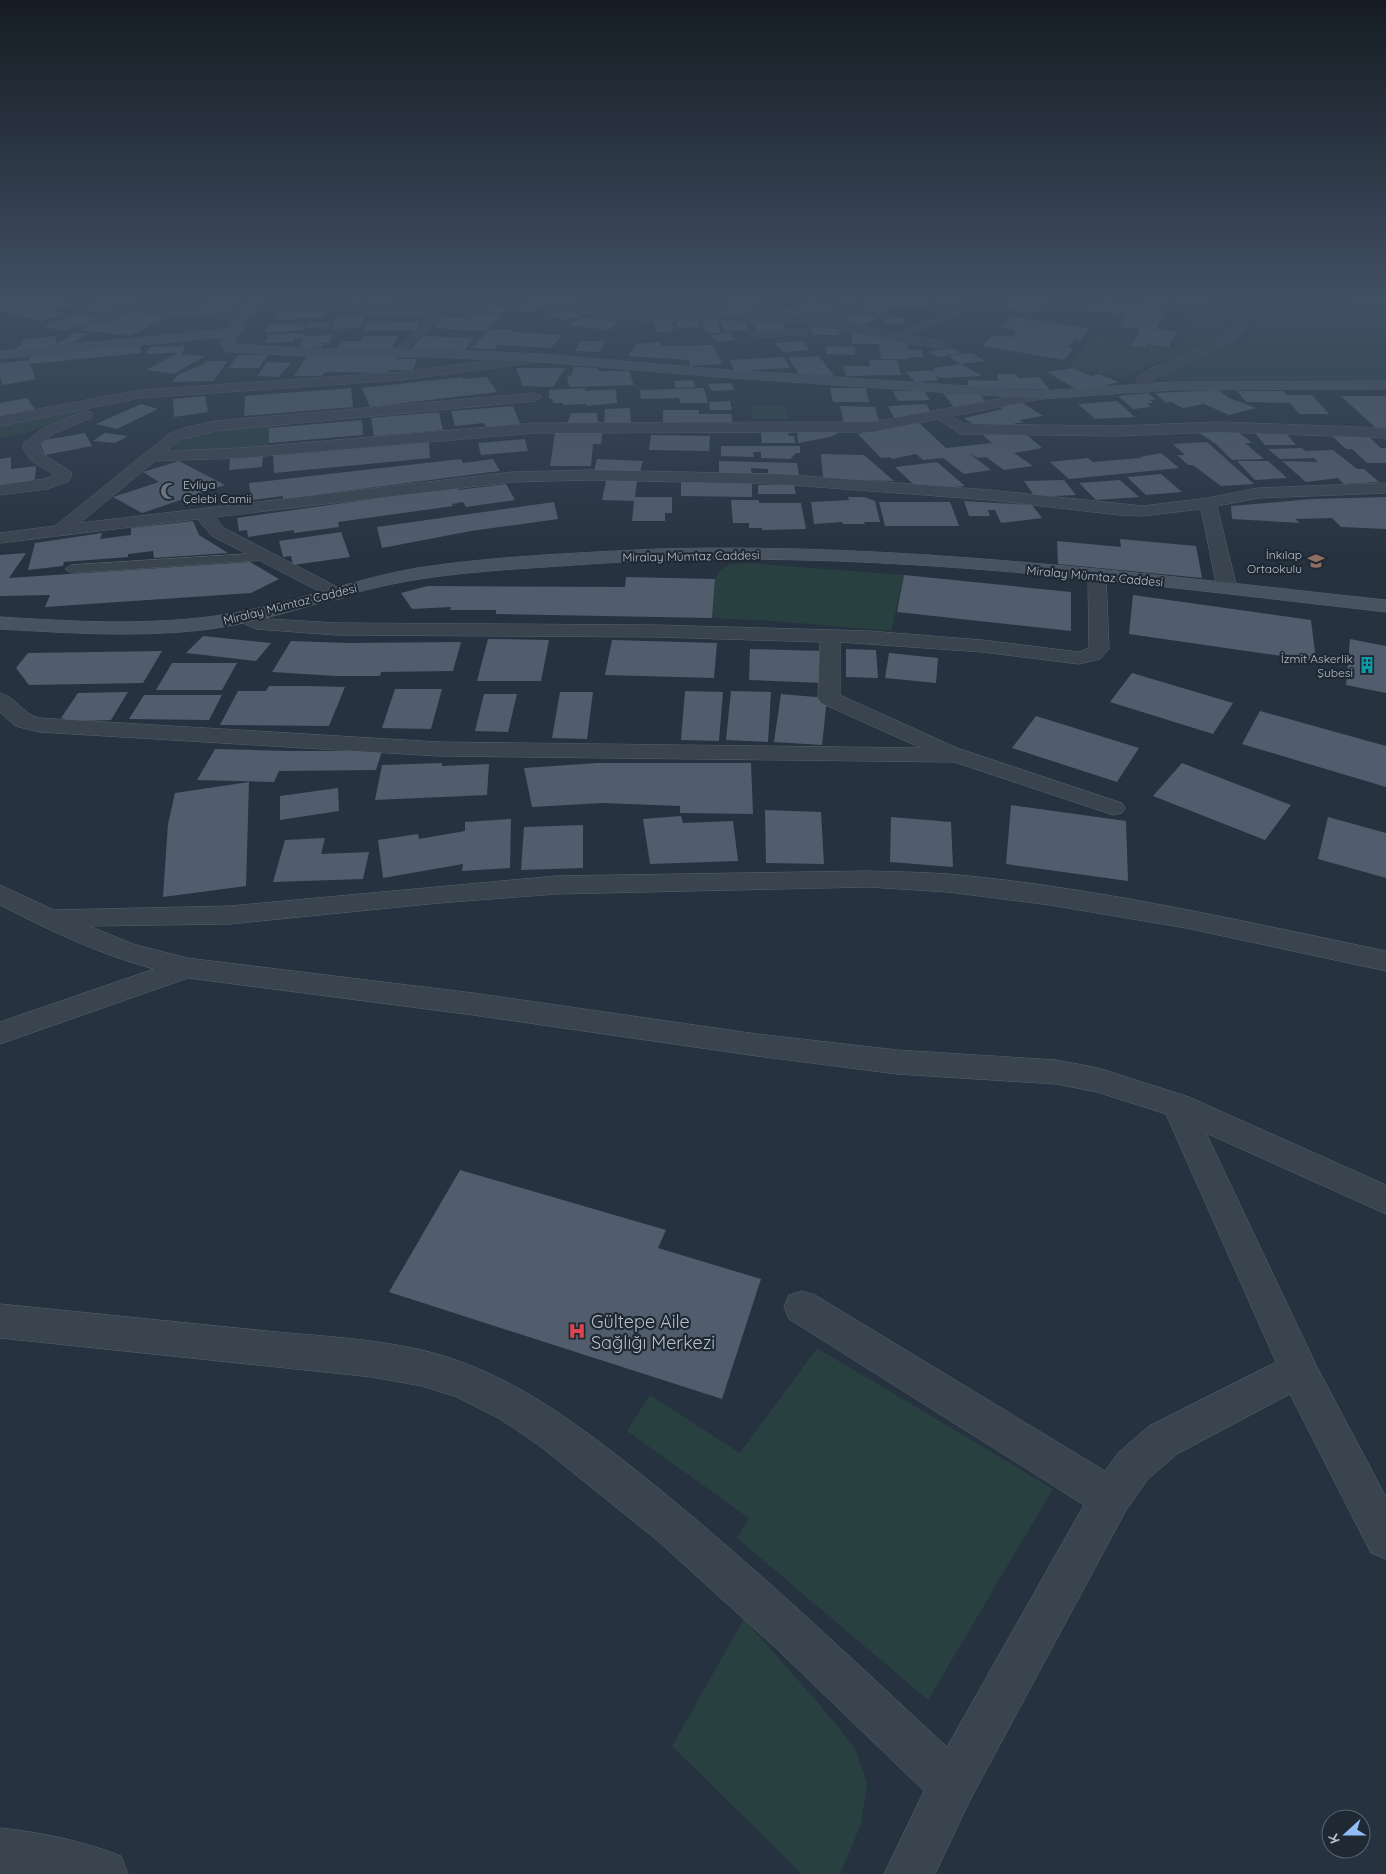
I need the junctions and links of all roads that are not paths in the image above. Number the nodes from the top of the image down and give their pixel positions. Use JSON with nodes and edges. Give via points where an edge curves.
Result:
{"nodes":[{"id":1,"x":264,"y":385,"type":"edge"},
{"id":2,"x":901,"y":385,"type":"edge"},
{"id":3,"x":1146,"y":385,"type":"edge"},
{"id":4,"x":1385,"y":386,"type":"edge"},
{"id":5,"x":1149,"y":388,"type":"junction"},
{"id":6,"x":141,"y":394,"type":"junction"},
{"id":7,"x":1042,"y":395,"type":"junction"},
{"id":8,"x":535,"y":396,"type":"dead end"},
{"id":9,"x":942,"y":416,"type":"junction"},
{"id":10,"x":0,"y":421,"type":"edge"},
{"id":11,"x":1386,"y":432,"type":"edge"},
{"id":12,"x":149,"y":456,"type":"junction"},
{"id":13,"x":1386,"y":488,"type":"edge"},
{"id":14,"x":0,"y":490,"type":"edge"},
{"id":15,"x":1208,"y":503,"type":"junction"},
{"id":16,"x":202,"y":514,"type":"junction"},
{"id":17,"x":61,"y":530,"type":"junction"},
{"id":18,"x":0,"y":538,"type":"edge"},
{"id":19,"x":263,"y":557,"type":"junction"},
{"id":20,"x":71,"y":569,"type":"dead end"},
{"id":21,"x":1097,"y":576,"type":"junction"},
{"id":22,"x":1227,"y":588,"type":"junction"},
{"id":23,"x":336,"y":594,"type":"junction"},
{"id":24,"x":1386,"y":606,"type":"edge"},
{"id":25,"x":245,"y":618,"type":"junction"},
{"id":26,"x":0,"y":623,"type":"edge"},
{"id":27,"x":830,"y":636,"type":"junction"},
{"id":28,"x":0,"y":700,"type":"edge"},
{"id":29,"x":956,"y":755,"type":"junction"},
{"id":30,"x":1113,"y":808,"type":"dead end"},
{"id":31,"x":0,"y":894,"type":"edge"},
{"id":32,"x":51,"y":918,"type":"junction"},
{"id":33,"x":1386,"y":961,"type":"edge"},
{"id":34,"x":187,"y":968,"type":"junction"},
{"id":35,"x":0,"y":1032,"type":"edge"},
{"id":36,"x":1178,"y":1106,"type":"junction"},
{"id":37,"x":1386,"y":1200,"type":"edge"},
{"id":38,"x":802,"y":1307,"type":"dead end"},
{"id":39,"x":0,"y":1320,"type":"edge"},
{"id":40,"x":1299,"y":1370,"type":"junction"},
{"id":41,"x":1111,"y":1498,"type":"junction"},
{"id":42,"x":1386,"y":1538,"type":"edge"},
{"id":43,"x":952,"y":1785,"type":"junction"},
{"id":44,"x":0,"y":1852,"type":"edge"},
{"id":45,"x":103,"y":1874,"type":"edge"},
{"id":46,"x":909,"y":1874,"type":"edge"}],
"edges":[{"from":1,"to":6,"type":"street"},
{"from":2,"to":7,"type":"main road"},
{"from":3,"to":5,"type":"street"},
{"from":4,"to":5,"type":"main road"},
{"from":5,"to":7,"type":"main road"},
{"from":6,"to":10,"type":"street","via":[[65,406]]},
{"from":6,"to":14,"type":"street","via":[[48,431],[32,444],[30,449],[37,457],[64,474],[63,478],[47,484]]},
{"from":7,"to":9,"type":"street"},
{"from":8,"to":12,"type":"street","via":[[200,428],[179,434]]},
{"from":9,"to":11,"type":"street","via":[[961,429],[1115,431],[1219,427]]},
{"from":9,"to":12,"type":"street","via":[[872,427],[535,428],[242,453]]},
{"from":12,"to":17,"type":"street"},
{"from":13,"to":15,"type":"street","via":[[1258,493]]},
{"from":15,"to":16,"type":"street","via":[[1156,510],[1119,510],[990,495],[778,479],[589,475],[486,479]]},
{"from":15,"to":22,"type":"street"},
{"from":16,"to":17,"type":"street"},
{"from":16,"to":19,"type":"street","via":[[218,532]]},
{"from":17,"to":18,"type":"street"},
{"from":19,"to":20,"type":"lane"},
{"from":19,"to":23,"type":"street"},
{"from":21,"to":22,"type":"main road","name":"Miralay Mümtaz Caddesi"},
{"from":21,"to":23,"type":"main road","name":"Miralay Mümtaz Caddesi","via":[[831,556],[699,554],[478,567],[401,577]]},
{"from":21,"to":27,"type":"street","via":[[1099,649],[1090,657],[1068,658],[914,640]]},
{"from":22,"to":24,"type":"main road","name":"Miralay Mümtaz Caddesi"},
{"from":23,"to":25,"type":"main road","name":"Miralay Mümtaz Caddesi"},
{"from":25,"to":26,"type":"main road","name":"Miralay Mümtaz Caddesi","via":[[167,627]]},
{"from":25,"to":27,"type":"street","via":[[269,625],[336,629],[657,631]]},
{"from":27,"to":29,"type":"street","via":[[829,698]]},
{"from":28,"to":29,"type":"street","via":[[23,721],[39,725],[205,736],[438,749]]},
{"from":29,"to":30,"type":"street"},
{"from":31,"to":32,"type":"street"},
{"from":32,"to":33,"type":"street","via":[[230,916],[556,885],[868,879],[948,883],[1050,896],[1186,919]]},
{"from":32,"to":34,"type":"street","via":[[91,939],[126,952]]},
{"from":34,"to":35,"type":"street"},
{"from":34,"to":36,"type":"street","via":[[897,1062],[1056,1072],[1098,1080]]},
{"from":36,"to":37,"type":"street"},
{"from":36,"to":40,"type":"street"},
{"from":38,"to":41,"type":"street"},
{"from":39,"to":43,"type":"street","via":[[372,1359],[470,1384],[530,1417],[654,1511],[738,1582]]},
{"from":40,"to":41,"type":"street","via":[[1163,1440],[1133,1466]]},
{"from":40,"to":42,"type":"street","via":[[1365,1503]]},
{"from":41,"to":43,"type":"street"},
{"from":43,"to":46,"type":"street"},
{"from":44,"to":45,"type":"street"}]}
